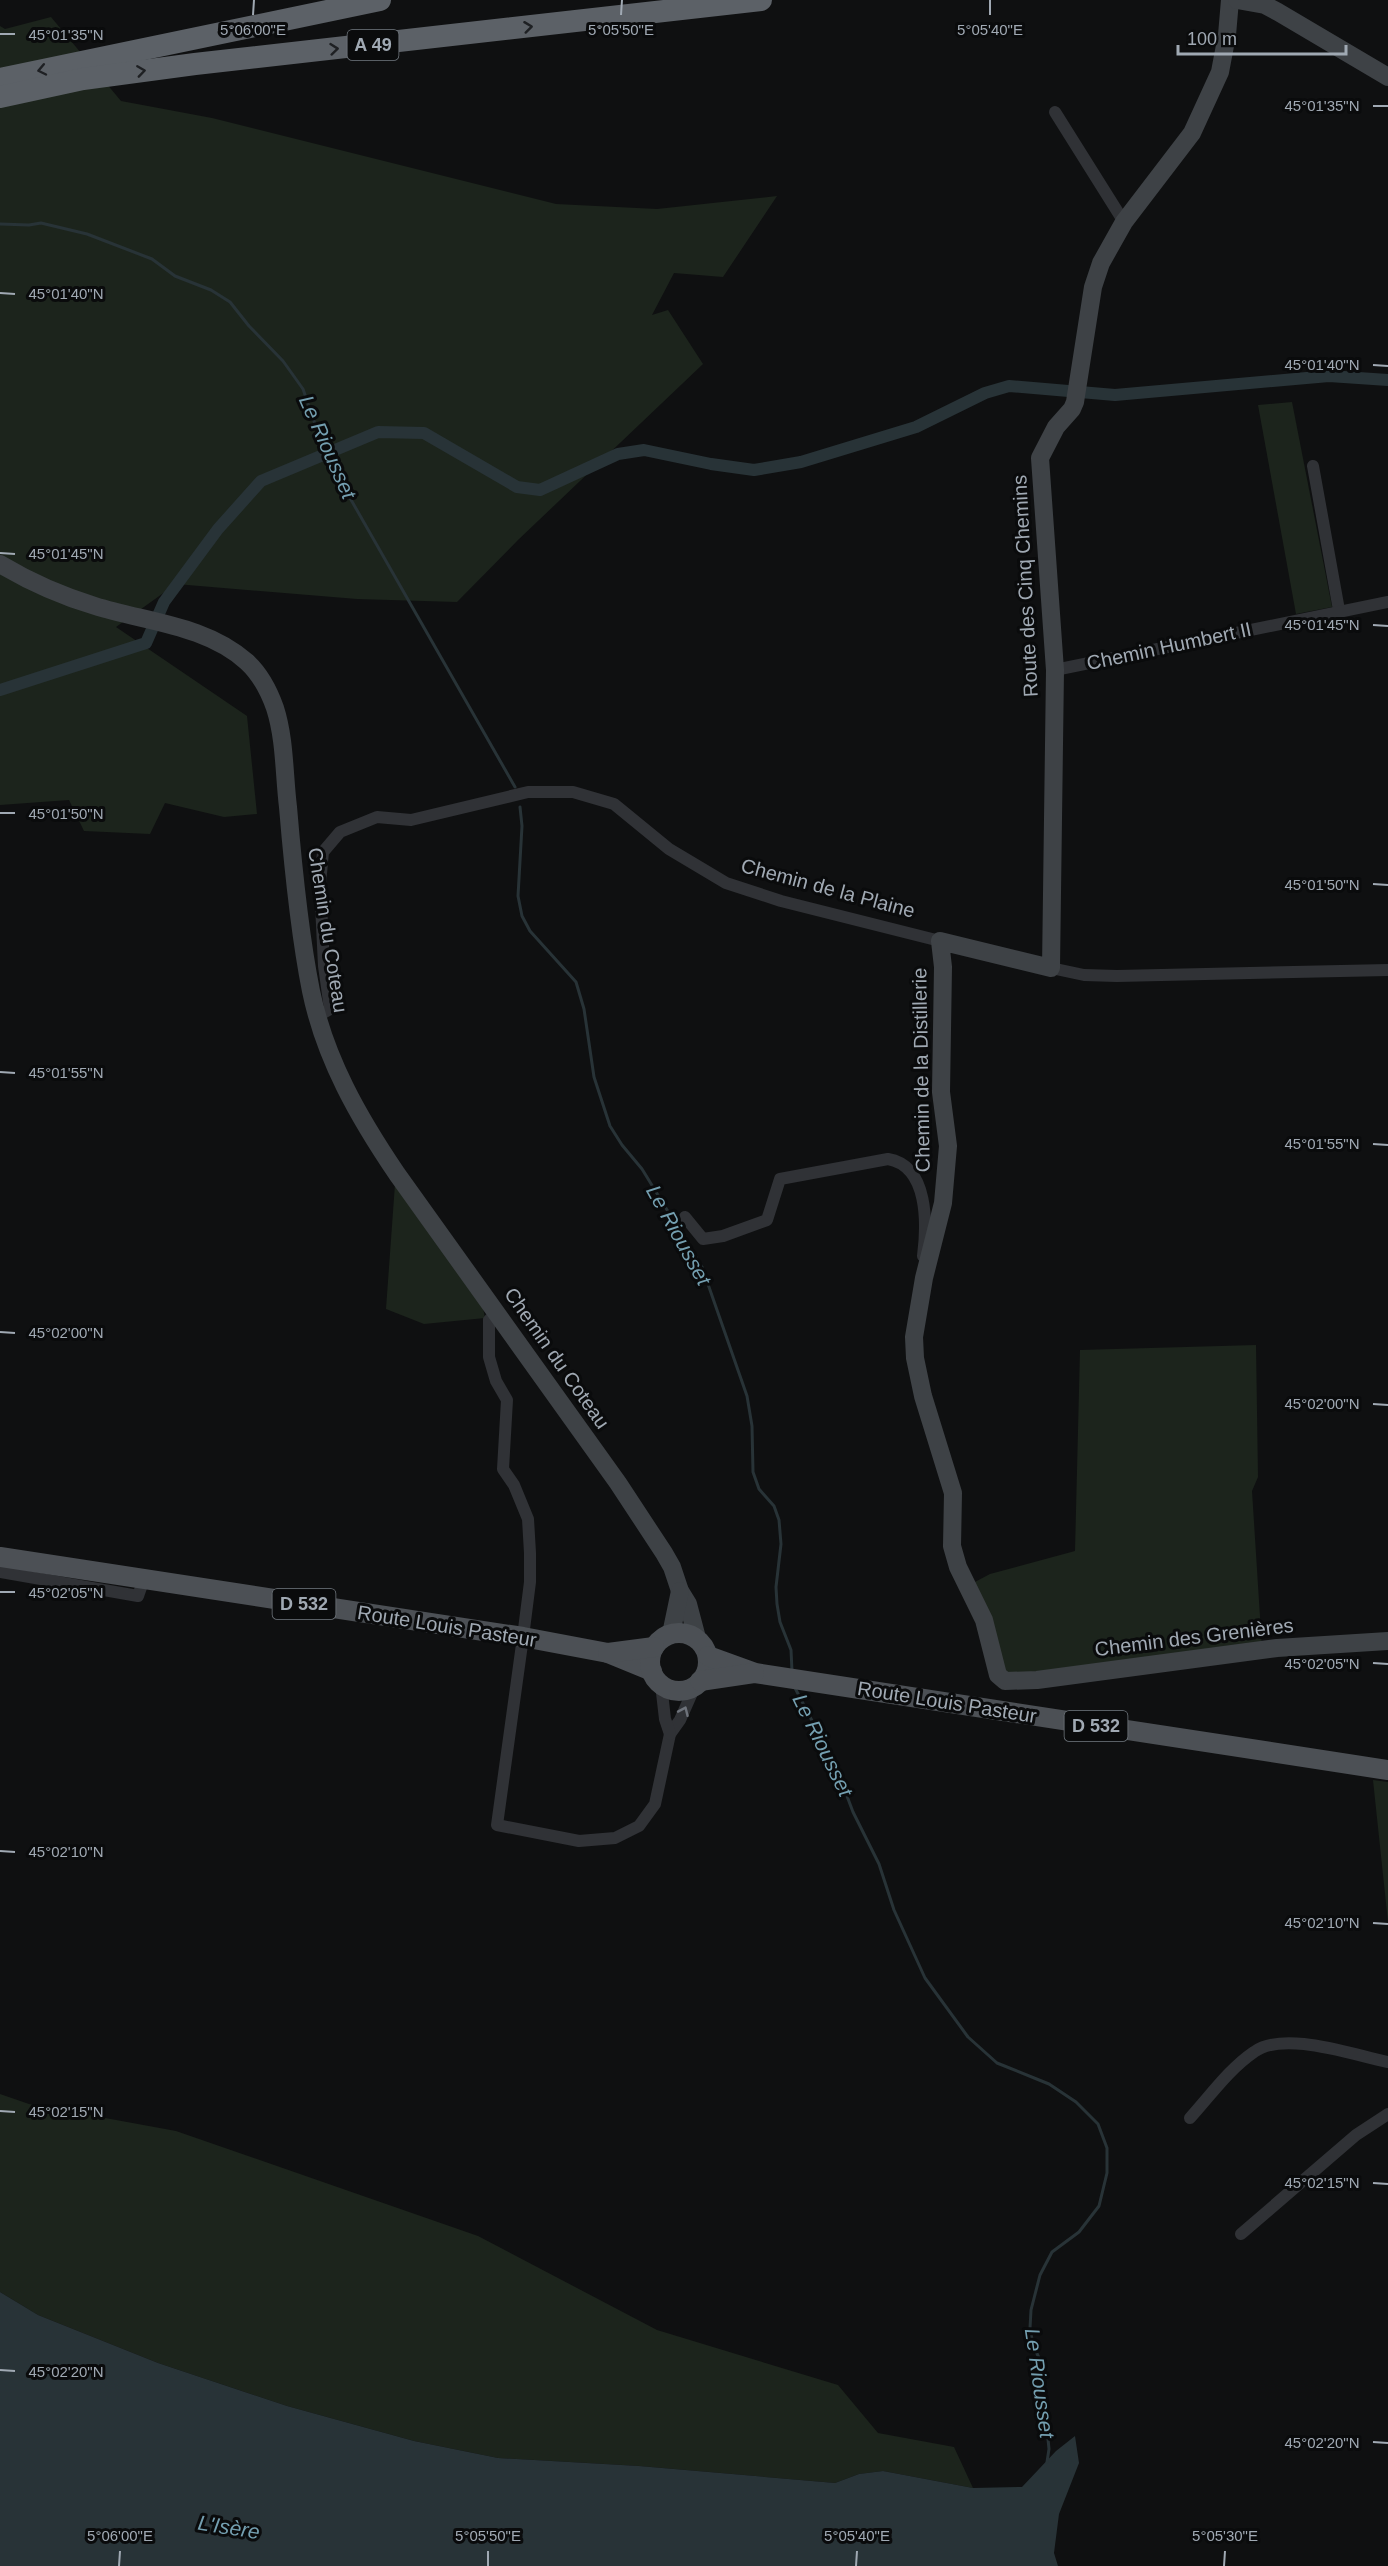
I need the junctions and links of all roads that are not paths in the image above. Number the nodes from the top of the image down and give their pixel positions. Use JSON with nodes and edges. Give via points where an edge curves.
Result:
{"nodes":[{"id":1,"x":380,"y":0,"type":"edge"},
{"id":2,"x":761,"y":0,"type":"edge"},
{"id":3,"x":1230,"y":0,"type":"edge"},
{"id":4,"x":1236,"y":0,"type":"edge"},
{"id":5,"x":1388,"y":77,"type":"edge"},
{"id":6,"x":0,"y":79,"type":"edge"},
{"id":7,"x":0,"y":97,"type":"edge"},
{"id":8,"x":1055,"y":112,"type":"dead end"},
{"id":9,"x":1124,"y":222,"type":"junction"},
{"id":10,"x":1313,"y":466,"type":"dead end"},
{"id":11,"x":0,"y":564,"type":"edge"},
{"id":12,"x":1388,"y":602,"type":"edge"},
{"id":13,"x":1339,"y":610,"type":"junction"},
{"id":14,"x":1055,"y":670,"type":"junction"},
{"id":15,"x":940,"y":941,"type":"junction"},
{"id":16,"x":1051,"y":968,"type":"junction"},
{"id":17,"x":1388,"y":970,"type":"edge"},
{"id":18,"x":318,"y":1016,"type":"junction"},
{"id":19,"x":685,"y":1217,"type":"dead end"},
{"id":20,"x":921,"y":1292,"type":"junction"},
{"id":21,"x":497,"y":1313,"type":"junction"},
{"id":22,"x":0,"y":1557,"type":"edge"},
{"id":23,"x":0,"y":1572,"type":"edge"},
{"id":24,"x":144,"y":1579,"type":"junction"},
{"id":25,"x":680,"y":1591,"type":"junction"},
{"id":26,"x":671,"y":1634,"type":"junction"},
{"id":27,"x":523,"y":1637,"type":"junction"},
{"id":28,"x":697,"y":1638,"type":"junction"},
{"id":29,"x":1388,"y":1641,"type":"edge"},
{"id":30,"x":654,"y":1647,"type":"junction"},
{"id":31,"x":608,"y":1653,"type":"junction"},
{"id":32,"x":708,"y":1656,"type":"junction"},
{"id":33,"x":755,"y":1673,"type":"junction"},
{"id":34,"x":656,"y":1678,"type":"junction"},
{"id":35,"x":1005,"y":1681,"type":"joint"},
{"id":36,"x":698,"y":1684,"type":"junction"},
{"id":37,"x":670,"y":1734,"type":"junction"},
{"id":38,"x":1388,"y":1770,"type":"edge"},
{"id":39,"x":1388,"y":2062,"type":"edge"},
{"id":40,"x":1388,"y":2114,"type":"edge"},
{"id":41,"x":1190,"y":2118,"type":"dead end"},
{"id":42,"x":1241,"y":2234,"type":"dead end"}],
"edges":[{"from":1,"to":6,"type":"highway","number":"A 49","one_way":true},
{"from":7,"to":2,"type":"highway","number":"A 49","one_way":true,"via":[[83,79],[195,64]]},
{"from":3,"to":9,"type":"street","name":"Route des Cinq Chemins","via":[[1220,72],[1192,133]]},
{"from":4,"to":5,"type":"street","via":[[1265,5]]},
{"from":8,"to":9,"type":"street"},
{"from":9,"to":14,"type":"street","name":"Route des Cinq Chemins","via":[[1101,263],[1093,287],[1075,402],[1040,458]]},
{"from":10,"to":13,"type":"street"},
{"from":11,"to":18,"type":"street","name":"Chemin du Coteau","via":[[95,606],[207,636],[248,663],[264,683],[281,737],[308,969]]},
{"from":12,"to":13,"type":"street","name":"Chemin Humbert II"},
{"from":13,"to":14,"type":"street","name":"Chemin Humbert II"},
{"from":14,"to":16,"type":"street","name":"Route des Cinq Chemins"},
{"from":15,"to":16,"type":"street","name":"Chemin de la Plaine"},
{"from":15,"to":18,"type":"street","name":"Chemin de la Plaine","via":[[726,883],[669,849],[614,804],[573,792],[528,792],[411,820],[377,817],[340,832],[323,852],[320,884],[330,1009]]},
{"from":15,"to":20,"type":"street","name":"Chemin de la Distillerie","via":[[941,1092],[948,1146],[943,1203]]},
{"from":16,"to":17,"type":"street","name":"Chemin de la Plaine","via":[[1117,976]]},
{"from":18,"to":21,"type":"street","name":"Chemin du Coteau","via":[[344,1086],[364,1123]]},
{"from":19,"to":20,"type":"street","via":[[703,1239],[723,1236],[767,1220],[780,1179],[895,1160],[915,1177],[922,1193]]},
{"from":20,"to":35,"type":"street","name":"Chemin de la Distillerie","via":[[915,1358],[953,1493],[952,1546],[984,1620],[998,1675]]},
{"from":21,"to":25,"type":"street","name":"Chemin du Coteau","via":[[631,1503],[672,1566]]},
{"from":21,"to":27,"type":"street","via":[[489,1320],[487,1338],[496,1381],[507,1400],[503,1469],[528,1519],[530,1582]]},
{"from":22,"to":24,"type":"main road","name":"Route Louis Pasteur","number":"D 532"},
{"from":23,"to":24,"type":"street","via":[[138,1596]]},
{"from":24,"to":27,"type":"main road","name":"Route Louis Pasteur","number":"D 532"},
{"from":25,"to":26,"type":"street"},
{"from":25,"to":28,"type":"street","name":"Chemin du Coteau","via":[[688,1604]]},
{"from":26,"to":28,"type":"main road"},
{"from":26,"to":30,"type":"main road"},
{"from":27,"to":31,"type":"main road","name":"Route Louis Pasteur","number":"D 532"},
{"from":27,"to":37,"type":"street","via":[[496,1825],[579,1840],[615,1838],[627,1833],[639,1826],[655,1804]]},
{"from":28,"to":32,"type":"main road"},
{"from":29,"to":35,"type":"street","name":"Chemin des Grenières","via":[[1277,1648]]},
{"from":30,"to":31,"type":"main road","name":"Route Louis Pasteur","number":"D 532"},
{"from":30,"to":34,"type":"main road","via":[[650,1659]]},
{"from":31,"to":34,"type":"main road","name":"Route Louis Pasteur","number":"D 532"},
{"from":32,"to":33,"type":"main road","name":"Route Louis Pasteur","number":"D 532"},
{"from":32,"to":36,"type":"main road","via":[[707,1670]]},
{"from":33,"to":36,"type":"main road","name":"Route Louis Pasteur","number":"D 532"},
{"from":33,"to":38,"type":"main road","name":"Route Louis Pasteur","number":"D 532"},
{"from":34,"to":36,"type":"main road","via":[[678,1690]]},
{"from":34,"to":37,"type":"street"},
{"from":37,"to":36,"type":"street","one_way":true},
{"from":39,"to":41,"type":"street","via":[[1282,2042],[1255,2051]]},
{"from":40,"to":42,"type":"street","via":[[1356,2135]]}]}
